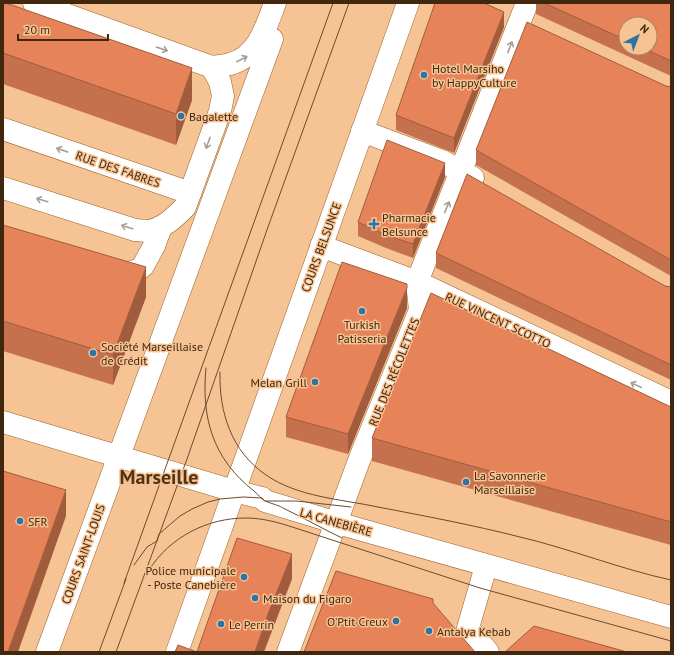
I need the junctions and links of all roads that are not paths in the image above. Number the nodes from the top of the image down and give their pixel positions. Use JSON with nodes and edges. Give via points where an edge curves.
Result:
{"nodes":[{"id":1,"x":34,"y":3,"type":"edge"},
{"id":2,"x":275,"y":3,"type":"edge"},
{"id":3,"x":408,"y":3,"type":"edge"},
{"id":4,"x":521,"y":15,"type":"edge"},
{"id":5,"x":268,"y":37,"type":"junction"},
{"id":6,"x":212,"y":67,"type":"junction"},
{"id":7,"x":3,"y":130,"type":"edge"},
{"id":8,"x":362,"y":131,"type":"junction"},
{"id":9,"x":461,"y":171,"type":"junction"},
{"id":10,"x":488,"y":186,"type":"edge"},
{"id":11,"x":3,"y":188,"type":"edge"},
{"id":12,"x":190,"y":193,"type":"junction"},
{"id":13,"x":161,"y":227,"type":"junction"},
{"id":14,"x":321,"y":246,"type":"junction"},
{"id":15,"x":97,"y":265,"type":"edge"},
{"id":16,"x":417,"y":282,"type":"junction"},
{"id":17,"x":671,"y":402,"type":"edge"},
{"id":18,"x":3,"y":422,"type":"edge"},
{"id":19,"x":119,"y":456,"type":"junction"},
{"id":20,"x":234,"y":491,"type":"junction"},
{"id":21,"x":337,"y":522,"type":"junction"},
{"id":22,"x":484,"y":574,"type":"dead end"},
{"id":23,"x":671,"y":617,"type":"edge"},
{"id":24,"x":47,"y":652,"type":"edge"},
{"id":25,"x":177,"y":652,"type":"edge"},
{"id":26,"x":288,"y":652,"type":"edge"},
{"id":27,"x":488,"y":652,"type":"edge"}],
"edges":[{"from":1,"to":6,"type":"street","one_way":true},
{"from":2,"to":5,"type":"street"},
{"from":3,"to":8,"type":"street","name":"COURS BELSUNCE"},
{"from":9,"to":4,"type":"street","name":"RUE DES RÉCOLETTES","one_way":true},
{"from":6,"to":5,"type":"street","one_way":true,"via":[[232,64],[250,54]]},
{"from":5,"to":19,"type":"street"},
{"from":6,"to":12,"type":"street","one_way":true,"via":[[220,82],[223,96]]},
{"from":12,"to":7,"type":"street","name":"RUE DES FABRES","one_way":true},
{"from":8,"to":9,"type":"street","via":[[442,161]]},
{"from":8,"to":14,"type":"street","name":"COURS BELSUNCE"},
{"from":9,"to":10,"type":"street"},
{"from":16,"to":9,"type":"street","name":"RUE DES RÉCOLETTES","one_way":true},
{"from":13,"to":11,"type":"street","one_way":true,"via":[[148,231],[135,230]]},
{"from":12,"to":13,"type":"street","via":[[185,207]]},
{"from":13,"to":15,"type":"street","via":[[154,246],[138,270],[126,274]]},
{"from":14,"to":16,"type":"street","name":"RUE VINCENT SCOTTO"},
{"from":14,"to":20,"type":"street","name":"COURS BELSUNCE"},
{"from":17,"to":16,"type":"street","name":"RUE VINCENT SCOTTO","one_way":true},
{"from":16,"to":21,"type":"street","name":"RUE DES RÉCOLETTES","via":[[420,310]]},
{"from":18,"to":19,"type":"street","name":"LA CANEBIÈRE"},
{"from":19,"to":20,"type":"street","name":"LA CANEBIÈRE"},
{"from":19,"to":24,"type":"street","name":"COURS SAINT-LOUIS"},
{"from":20,"to":21,"type":"street","name":"LA CANEBIÈRE"},
{"from":20,"to":25,"type":"street"},
{"from":21,"to":23,"type":"street","name":"LA CANEBIÈRE"},
{"from":21,"to":26,"type":"street","name":"RUE DES RÉCOLETTES"},
{"from":22,"to":27,"type":"street","via":[[468,628]]}]}
